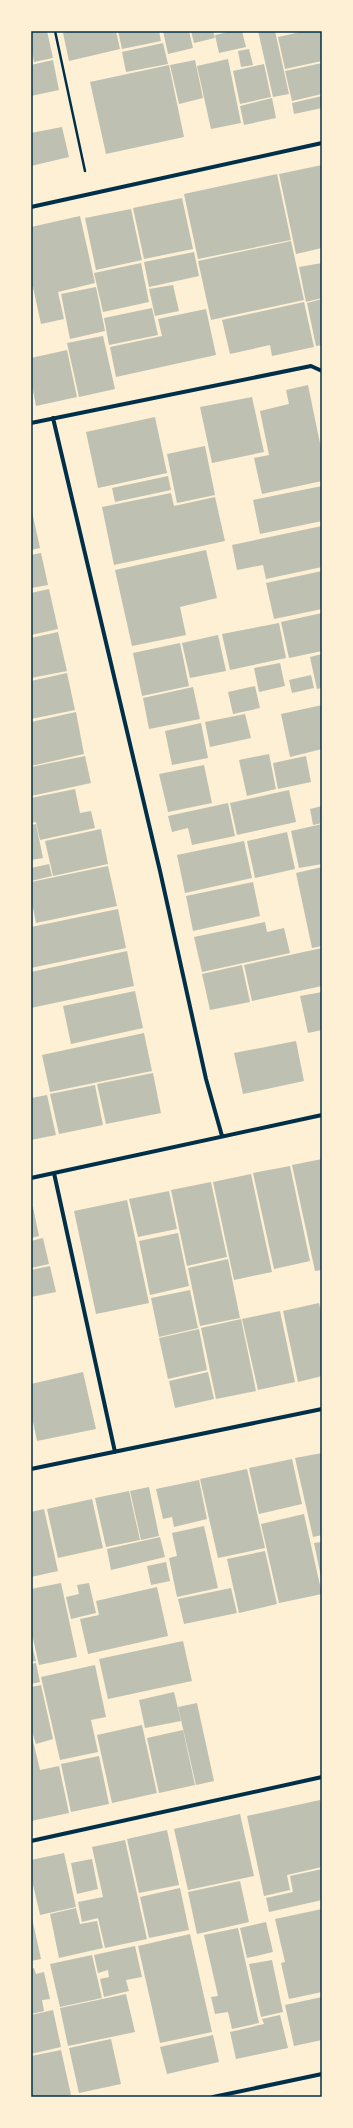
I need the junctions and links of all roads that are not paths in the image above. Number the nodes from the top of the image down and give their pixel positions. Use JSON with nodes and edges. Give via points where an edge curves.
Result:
{"nodes":[{"id":1,"x":322,"y":143,"type":"edge"},
{"id":2,"x":31,"y":207,"type":"edge"},
{"id":3,"x":322,"y":371,"type":"edge"},
{"id":4,"x":53,"y":418,"type":"junction"},
{"id":5,"x":31,"y":423,"type":"edge"},
{"id":6,"x":322,"y":1115,"type":"edge"},
{"id":7,"x":222,"y":1136,"type":"junction"},
{"id":8,"x":54,"y":1173,"type":"junction"},
{"id":9,"x":31,"y":1178,"type":"edge"},
{"id":10,"x":322,"y":1409,"type":"edge"},
{"id":11,"x":115,"y":1452,"type":"junction"},
{"id":12,"x":31,"y":1469,"type":"edge"},
{"id":13,"x":322,"y":1777,"type":"edge"},
{"id":14,"x":31,"y":1841,"type":"edge"},
{"id":15,"x":322,"y":2074,"type":"edge"},
{"id":16,"x":213,"y":2097,"type":"edge"}],
"edges":[{"from":1,"to":2,"type":"street"},
{"from":3,"to":4,"type":"street","via":[[311,366]]},
{"from":4,"to":5,"type":"street"},
{"from":4,"to":7,"type":"street","via":[[160,871],[206,1079]]},
{"from":6,"to":7,"type":"street"},
{"from":7,"to":8,"type":"street"},
{"from":8,"to":9,"type":"street"},
{"from":8,"to":11,"type":"street"},
{"from":10,"to":11,"type":"street"},
{"from":11,"to":12,"type":"street"},
{"from":13,"to":14,"type":"street"},
{"from":15,"to":16,"type":"street"}]}
